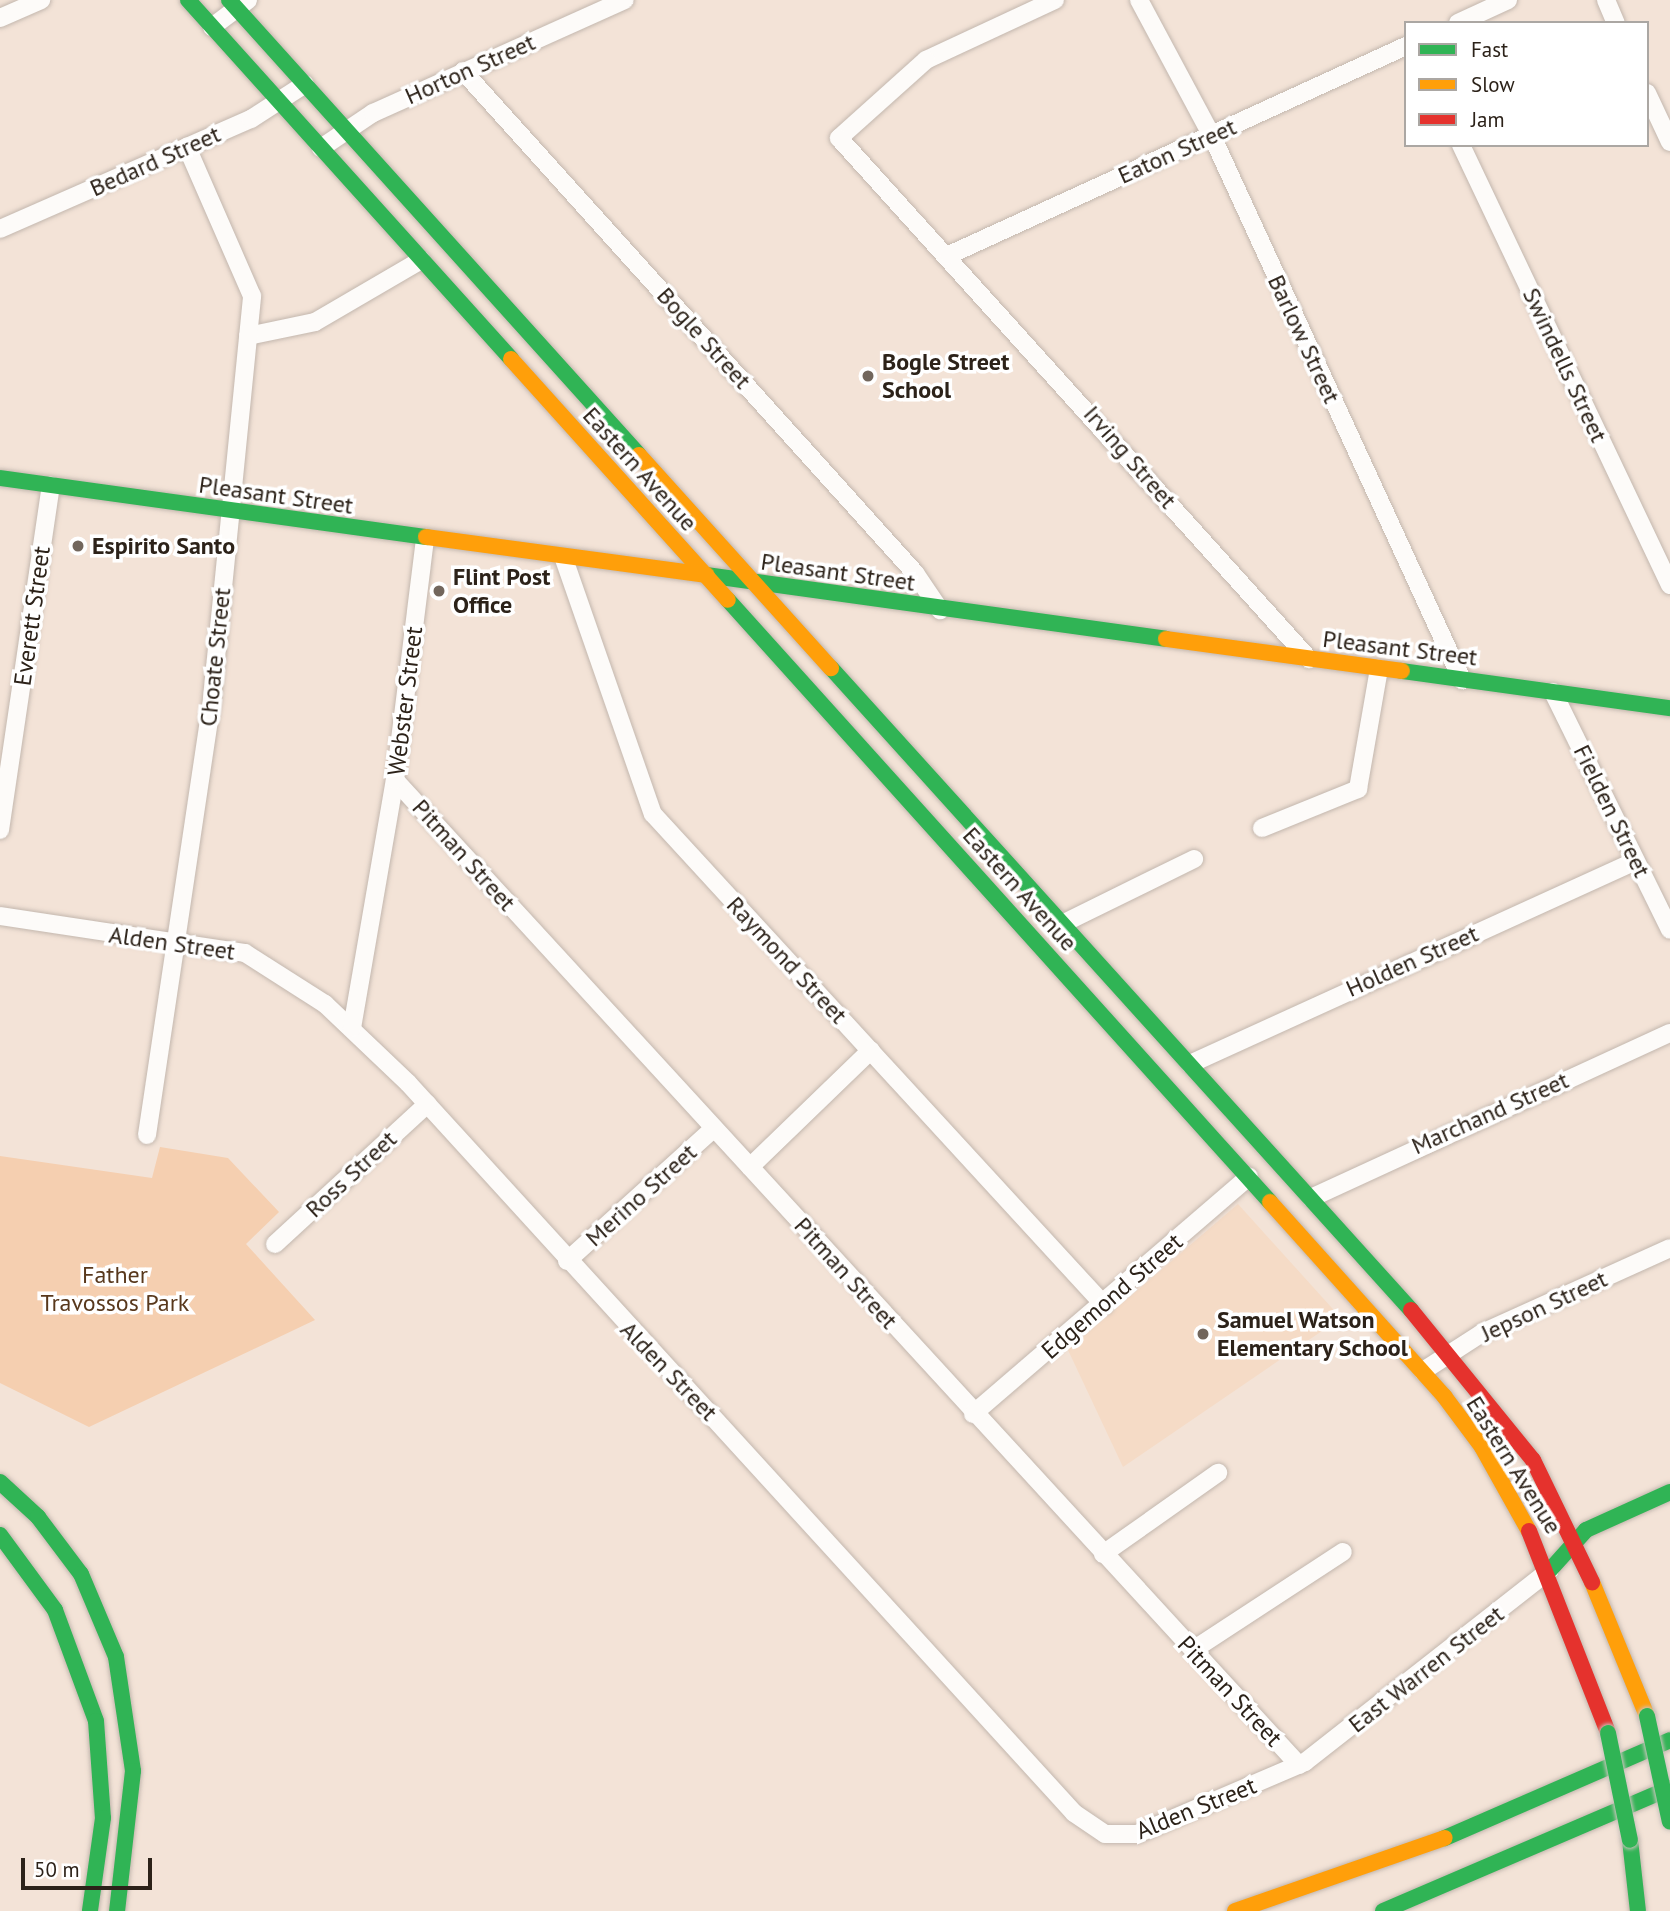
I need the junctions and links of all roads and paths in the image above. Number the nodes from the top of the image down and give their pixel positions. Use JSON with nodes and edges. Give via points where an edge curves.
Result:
{"nodes":[{"id":1,"x":41,"y":0,"type":"edge"},
{"id":2,"x":187,"y":0,"type":"edge"},
{"id":3,"x":625,"y":0,"type":"edge"},
{"id":4,"x":1055,"y":0,"type":"edge"},
{"id":5,"x":1139,"y":0,"type":"edge"},
{"id":6,"x":1508,"y":0,"type":"edge"},
{"id":7,"x":1606,"y":0,"type":"edge"},
{"id":8,"x":238,"y":2,"type":"edge"},
{"id":9,"x":0,"y":18,"type":"edge"},
{"id":10,"x":1462,"y":21,"type":"edge"},
{"id":11,"x":1615,"y":21,"type":"edge"},
{"id":12,"x":212,"y":27,"type":"junction"},
{"id":13,"x":1404,"y":47,"type":"edge"},
{"id":14,"x":463,"y":71,"type":"junction"},
{"id":15,"x":305,"y":84,"type":"junction"},
{"id":16,"x":1649,"y":97,"type":"edge"},
{"id":17,"x":281,"y":103,"type":"junction"},
{"id":18,"x":345,"y":129,"type":"junction"},
{"id":19,"x":1668,"y":135,"type":"edge"},
{"id":20,"x":1212,"y":136,"type":"junction"},
{"id":21,"x":187,"y":147,"type":"junction"},
{"id":22,"x":1462,"y":147,"type":"edge"},
{"id":23,"x":321,"y":148,"type":"junction"},
{"id":24,"x":0,"y":229,"type":"edge"},
{"id":25,"x":949,"y":255,"type":"junction"},
{"id":26,"x":421,"y":260,"type":"junction"},
{"id":27,"x":248,"y":336,"type":"junction"},
{"id":28,"x":0,"y":478,"type":"edge"},
{"id":29,"x":51,"y":486,"type":"junction"},
{"id":30,"x":229,"y":512,"type":"junction"},
{"id":31,"x":425,"y":539,"type":"junction"},
{"id":32,"x":564,"y":559,"type":"junction"},
{"id":33,"x":709,"y":579,"type":"junction"},
{"id":34,"x":759,"y":584,"type":"junction"},
{"id":35,"x":1670,"y":585,"type":"edge"},
{"id":36,"x":940,"y":610,"type":"junction"},
{"id":37,"x":1309,"y":660,"type":"junction"},
{"id":38,"x":1379,"y":669,"type":"junction"},
{"id":39,"x":1462,"y":680,"type":"junction"},
{"id":40,"x":1553,"y":692,"type":"junction"},
{"id":41,"x":1670,"y":708,"type":"edge"},
{"id":42,"x":395,"y":780,"type":"junction"},
{"id":43,"x":1262,"y":828,"type":"dead end"},
{"id":44,"x":0,"y":830,"type":"edge"},
{"id":45,"x":1194,"y":859,"type":"dead end"},
{"id":46,"x":1636,"y":861,"type":"junction"},
{"id":47,"x":0,"y":916,"type":"edge"},
{"id":48,"x":1064,"y":923,"type":"junction"},
{"id":49,"x":1670,"y":930,"type":"edge"},
{"id":50,"x":177,"y":944,"type":"junction"},
{"id":51,"x":352,"y":1028,"type":"junction"},
{"id":52,"x":1670,"y":1033,"type":"edge"},
{"id":53,"x":871,"y":1051,"type":"junction"},
{"id":54,"x":1190,"y":1064,"type":"junction"},
{"id":55,"x":428,"y":1104,"type":"junction"},
{"id":56,"x":714,"y":1128,"type":"junction"},
{"id":57,"x":147,"y":1135,"type":"dead end"},
{"id":58,"x":750,"y":1167,"type":"junction"},
{"id":59,"x":1249,"y":1177,"type":"junction"},
{"id":60,"x":1311,"y":1198,"type":"junction"},
{"id":61,"x":275,"y":1244,"type":"dead end"},
{"id":62,"x":1670,"y":1248,"type":"edge"},
{"id":63,"x":567,"y":1261,"type":"junction"},
{"id":64,"x":1104,"y":1305,"type":"junction"},
{"id":65,"x":1450,"y":1351,"type":"junction"},
{"id":66,"x":1423,"y":1371,"type":"junction"},
{"id":67,"x":973,"y":1414,"type":"junction"},
{"id":68,"x":1218,"y":1474,"type":"dead end"},
{"id":69,"x":0,"y":1482,"type":"edge"},
{"id":70,"x":1670,"y":1492,"type":"edge"},
{"id":71,"x":0,"y":1535,"type":"edge"},
{"id":72,"x":1577,"y":1541,"type":"junction"},
{"id":73,"x":1343,"y":1552,"type":"dead end"},
{"id":74,"x":1104,"y":1554,"type":"junction"},
{"id":75,"x":1550,"y":1570,"type":"junction"},
{"id":76,"x":1193,"y":1650,"type":"junction"},
{"id":77,"x":1670,"y":1740,"type":"edge"},
{"id":78,"x":1299,"y":1765,"type":"junction"},
{"id":79,"x":1670,"y":1788,"type":"edge"},
{"id":80,"x":1670,"y":1823,"type":"edge"},
{"id":81,"x":90,"y":1911,"type":"edge"},
{"id":82,"x":117,"y":1911,"type":"edge"},
{"id":83,"x":1235,"y":1911,"type":"edge"},
{"id":84,"x":1383,"y":1911,"type":"edge"},
{"id":85,"x":1638,"y":1911,"type":"edge"}],
"edges":[{"from":1,"to":9,"type":"street"},
{"from":2,"to":12,"type":"main road","name":"Eastern Avenue"},
{"from":3,"to":14,"type":"street","name":"Horton Street"},
{"from":4,"to":25,"type":"street","name":"Irving Street","via":[[926,60],[839,138]]},
{"from":5,"to":20,"type":"street","name":"Barlow Street"},
{"from":6,"to":10,"type":"street"},
{"from":7,"to":11,"type":"street"},
{"from":8,"to":12,"type":"street"},
{"from":8,"to":15,"type":"main road","name":"Eastern Avenue"},
{"from":12,"to":17,"type":"main road","name":"Eastern Avenue"},
{"from":13,"to":20,"type":"street","name":"Eaton Street"},
{"from":14,"to":18,"type":"street","name":"Horton Street"},
{"from":14,"to":36,"type":"street","name":"Bogle Street","via":[[905,562]]},
{"from":15,"to":17,"type":"street","name":"Bedard Street"},
{"from":15,"to":18,"type":"main road","name":"Eastern Avenue"},
{"from":16,"to":19,"type":"street"},
{"from":17,"to":21,"type":"street","name":"Bedard Street"},
{"from":17,"to":23,"type":"main road","name":"Eastern Avenue"},
{"from":18,"to":23,"type":"street","name":"Horton Street"},
{"from":18,"to":34,"type":"main road","name":"Eastern Avenue"},
{"from":20,"to":25,"type":"street","name":"Eaton Street"},
{"from":20,"to":39,"type":"street","name":"Barlow Street"},
{"from":21,"to":24,"type":"street","name":"Bedard Street"},
{"from":21,"to":27,"type":"street","name":"Choate Street","via":[[252,296]]},
{"from":22,"to":35,"type":"street","name":"Swindells Street"},
{"from":23,"to":26,"type":"main road","name":"Eastern Avenue"},
{"from":25,"to":37,"type":"street","name":"Irving Street"},
{"from":26,"to":27,"type":"street","via":[[315,322]]},
{"from":26,"to":33,"type":"main road","name":"Eastern Avenue"},
{"from":27,"to":30,"type":"street","name":"Choate Street"},
{"from":28,"to":29,"type":"main road","name":"Pleasant Street"},
{"from":29,"to":30,"type":"main road","name":"Pleasant Street"},
{"from":29,"to":44,"type":"street","name":"Everett Street"},
{"from":30,"to":31,"type":"main road","name":"Pleasant Street"},
{"from":30,"to":50,"type":"street","name":"Choate Street","via":[[212,698]]},
{"from":31,"to":32,"type":"main road","name":"Pleasant Street"},
{"from":31,"to":42,"type":"street","name":"Webster Street"},
{"from":32,"to":33,"type":"main road","name":"Pleasant Street"},
{"from":32,"to":53,"type":"street","name":"Raymond Street","via":[[653,814]]},
{"from":33,"to":34,"type":"main road","name":"Pleasant Street"},
{"from":33,"to":59,"type":"main road","name":"Eastern Avenue"},
{"from":34,"to":36,"type":"main road","name":"Pleasant Street"},
{"from":34,"to":48,"type":"main road","name":"Eastern Avenue"},
{"from":36,"to":37,"type":"main road","name":"Pleasant Street"},
{"from":37,"to":38,"type":"main road","name":"Pleasant Street"},
{"from":38,"to":39,"type":"main road","name":"Pleasant Street"},
{"from":38,"to":43,"type":"street","via":[[1358,789]]},
{"from":39,"to":40,"type":"main road","name":"Pleasant Street"},
{"from":40,"to":41,"type":"main road","name":"Pleasant Street"},
{"from":40,"to":46,"type":"street","name":"Fielden Street"},
{"from":42,"to":51,"type":"street","name":"Webster Street"},
{"from":42,"to":56,"type":"street","name":"Pitman Street"},
{"from":45,"to":48,"type":"street"},
{"from":46,"to":49,"type":"street","name":"Fielden Street"},
{"from":46,"to":54,"type":"street","name":"Holden Street"},
{"from":47,"to":50,"type":"street","name":"Alden Street"},
{"from":48,"to":54,"type":"main road","name":"Eastern Avenue"},
{"from":50,"to":51,"type":"street","name":"Alden Street","via":[[255,957]]},
{"from":50,"to":57,"type":"street","name":"Choate Street"},
{"from":51,"to":55,"type":"street","name":"Alden Street"},
{"from":52,"to":60,"type":"street","name":"Marchand Street"},
{"from":53,"to":58,"type":"street"},
{"from":53,"to":64,"type":"street","name":"Raymond Street"},
{"from":54,"to":60,"type":"main road","name":"Eastern Avenue"},
{"from":55,"to":61,"type":"street","name":"Ross Street"},
{"from":55,"to":63,"type":"street","name":"Alden Street"},
{"from":56,"to":58,"type":"street","name":"Pitman Street"},
{"from":56,"to":63,"type":"street","name":"Merino Street"},
{"from":58,"to":67,"type":"street","name":"Pitman Street"},
{"from":59,"to":64,"type":"street","name":"Edgemond Street"},
{"from":59,"to":66,"type":"main road","name":"Eastern Avenue"},
{"from":60,"to":65,"type":"main road","name":"Eastern Avenue"},
{"from":62,"to":65,"type":"street","name":"Jepson Street"},
{"from":63,"to":78,"type":"street","name":"Alden Street","via":[[1093,1828],[1111,1836],[1137,1834]]},
{"from":64,"to":67,"type":"street","name":"Edgemond Street"},
{"from":65,"to":66,"type":"street","name":"Jepson Street"},
{"from":65,"to":72,"type":"main road","name":"Eastern Avenue","via":[[1533,1460]]},
{"from":66,"to":75,"type":"main road","name":"Eastern Avenue","via":[[1482,1447]]},
{"from":67,"to":74,"type":"street","name":"Pitman Street"},
{"from":68,"to":74,"type":"street"},
{"from":69,"to":82,"type":"main road","via":[[38,1517],[81,1574],[116,1657],[133,1771]]},
{"from":70,"to":72,"type":"main road","via":[[1586,1530]]},
{"from":71,"to":81,"type":"main road","via":[[55,1610],[90,1696],[103,1793]]},
{"from":72,"to":75,"type":"main road"},
{"from":72,"to":80,"type":"main road","name":"Eastern Avenue","bridge":true,"via":[[1647,1716]]},
{"from":73,"to":76,"type":"street"},
{"from":74,"to":76,"type":"street","name":"Pitman Street"},
{"from":75,"to":78,"type":"street","name":"East Warren Street"},
{"from":75,"to":85,"type":"main road","name":"Eastern Avenue","bridge":true,"via":[[1608,1733],[1630,1840]]},
{"from":76,"to":78,"type":"street","name":"Pitman Street"},
{"from":77,"to":83,"type":"main road","via":[[1406,1855]]},
{"from":79,"to":84,"type":"main road"}]}
